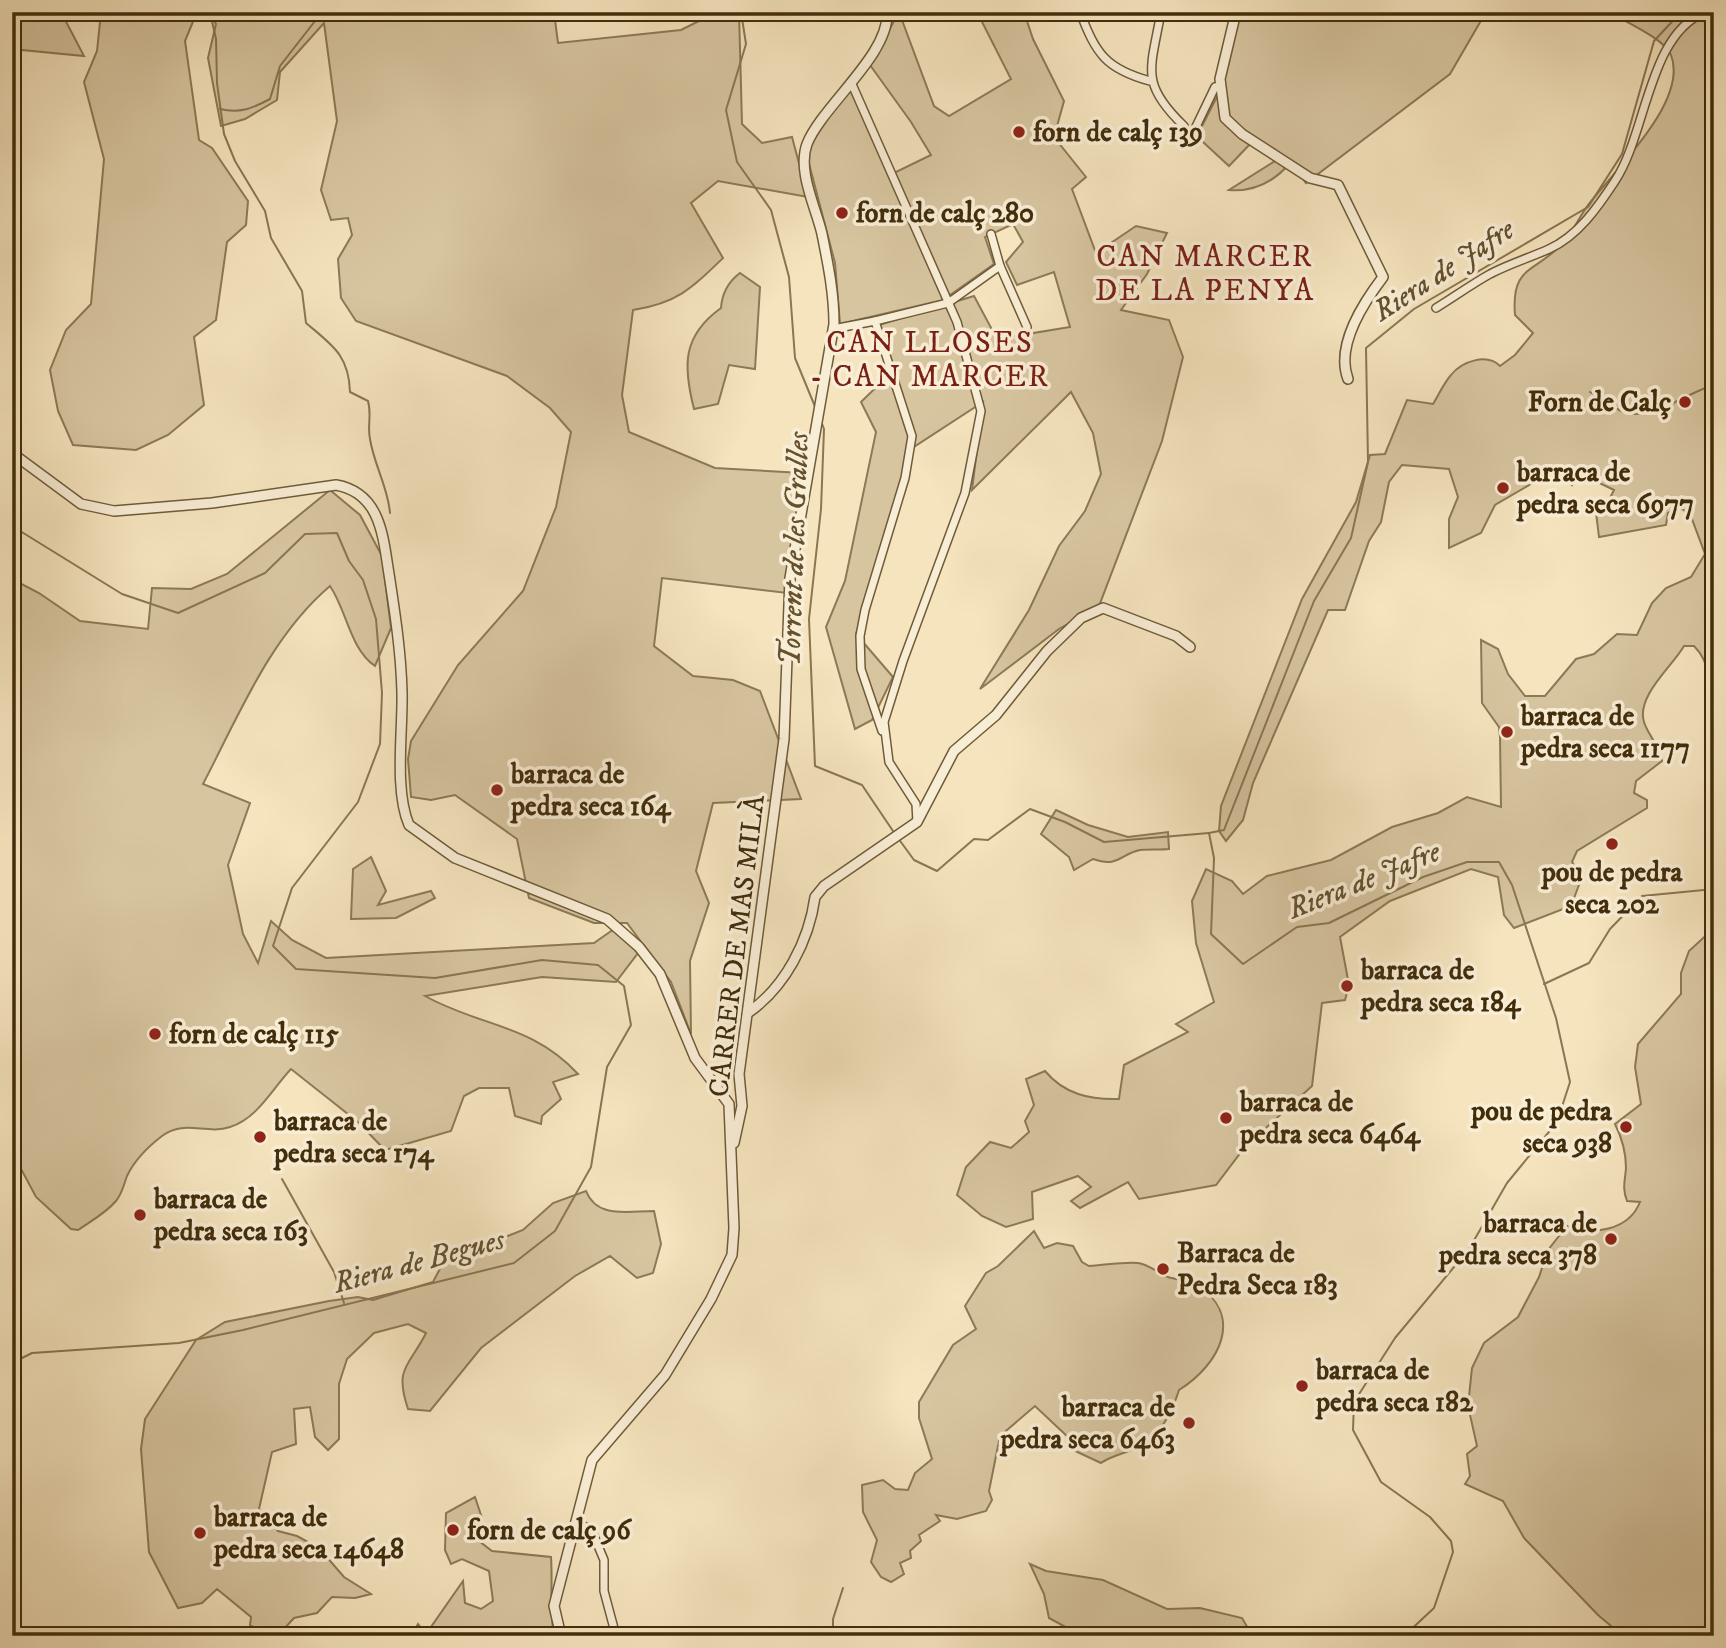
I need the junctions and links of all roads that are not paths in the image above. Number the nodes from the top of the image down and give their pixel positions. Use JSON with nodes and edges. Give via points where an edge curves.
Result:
{"nodes":[{"id":1,"x":1080,"y":12,"type":"edge"},
{"id":2,"x":1161,"y":12,"type":"edge"},
{"id":3,"x":1236,"y":12,"type":"edge"},
{"id":4,"x":1705,"y":12,"type":"edge"},
{"id":5,"x":888,"y":14,"type":"edge"},
{"id":6,"x":1150,"y":81,"type":"junction"},
{"id":7,"x":851,"y":82,"type":"junction"},
{"id":8,"x":1220,"y":86,"type":"junction"},
{"id":9,"x":1184,"y":126,"type":"dead end"},
{"id":10,"x":1192,"y":135,"type":"dead end"},
{"id":11,"x":990,"y":234,"type":"dead end"},
{"id":12,"x":1000,"y":266,"type":"junction"},
{"id":13,"x":948,"y":303,"type":"junction"},
{"id":14,"x":1436,"y":308,"type":"dead end"},
{"id":15,"x":875,"y":321,"type":"junction"},
{"id":16,"x":1027,"y":327,"type":"dead end"},
{"id":17,"x":833,"y":330,"type":"junction"},
{"id":18,"x":1348,"y":379,"type":"dead end"},
{"id":19,"x":12,"y":453,"type":"edge"},
{"id":20,"x":1190,"y":647,"type":"dead end"},
{"id":21,"x":883,"y":734,"type":"junction"},
{"id":22,"x":917,"y":822,"type":"junction"},
{"id":23,"x":749,"y":1012,"type":"junction"},
{"id":24,"x":731,"y":1158,"type":"junction"},
{"id":25,"x":575,"y":1522,"type":"junction"},
{"id":26,"x":561,"y":1636,"type":"edge"},
{"id":27,"x":616,"y":1636,"type":"edge"}],
"edges":[{"from":1,"to":6,"type":"street","via":[[1092,44],[1105,61]]},
{"from":2,"to":6,"type":"street"},
{"from":3,"to":8,"type":"street"},
{"from":4,"to":14,"type":"street","via":[[1689,22],[1664,52],[1624,167],[1585,222],[1561,242],[1490,274]]},
{"from":5,"to":7,"type":"street","name":"CARRER DE MAS MILÀ","via":[[881,36]]},
{"from":6,"to":9,"type":"street","via":[[1165,107]]},
{"from":7,"to":13,"type":"street"},
{"from":7,"to":17,"type":"street","name":"CARRER DE MAS MILÀ","via":[[817,128],[805,154],[832,286]]},
{"from":8,"to":10,"type":"street","via":[[1215,87]]},
{"from":8,"to":18,"type":"street","via":[[1225,118],[1232,127],[1310,178],[1338,185],[1383,277],[1349,336]]},
{"from":11,"to":12,"type":"street"},
{"from":12,"to":13,"type":"street"},
{"from":12,"to":16,"type":"street"},
{"from":13,"to":15,"type":"street"},
{"from":13,"to":21,"type":"street","via":[[963,339],[981,411],[965,493],[903,661]]},
{"from":15,"to":17,"type":"street"},
{"from":15,"to":21,"type":"street","via":[[912,436],[905,478],[860,636],[861,669]]},
{"from":17,"to":23,"type":"street","name":"CARRER DE MAS MILÀ","via":[[790,578],[784,739]]},
{"from":19,"to":24,"type":"street","via":[[94,509],[177,506],[336,485],[354,490],[372,506],[383,536],[399,639],[402,797],[408,825],[455,858],[607,919],[639,947],[660,974],[700,1067],[729,1104]]},
{"from":20,"to":22,"type":"street","via":[[1176,636],[1103,608],[1081,618],[996,715],[954,751]]},
{"from":21,"to":22,"type":"street","via":[[891,768],[916,804]]},
{"from":22,"to":23,"type":"street","via":[[824,886],[815,897],[786,977],[768,999]]},
{"from":23,"to":24,"type":"street","name":"CARRER DE MAS MILÀ","via":[[739,1074],[742,1106]]},
{"from":24,"to":25,"type":"street","via":[[734,1244],[724,1276],[655,1389],[592,1460]]},
{"from":25,"to":26,"type":"street","via":[[554,1606]]},
{"from":25,"to":27,"type":"street","via":[[591,1529],[601,1551],[604,1591]]}]}
